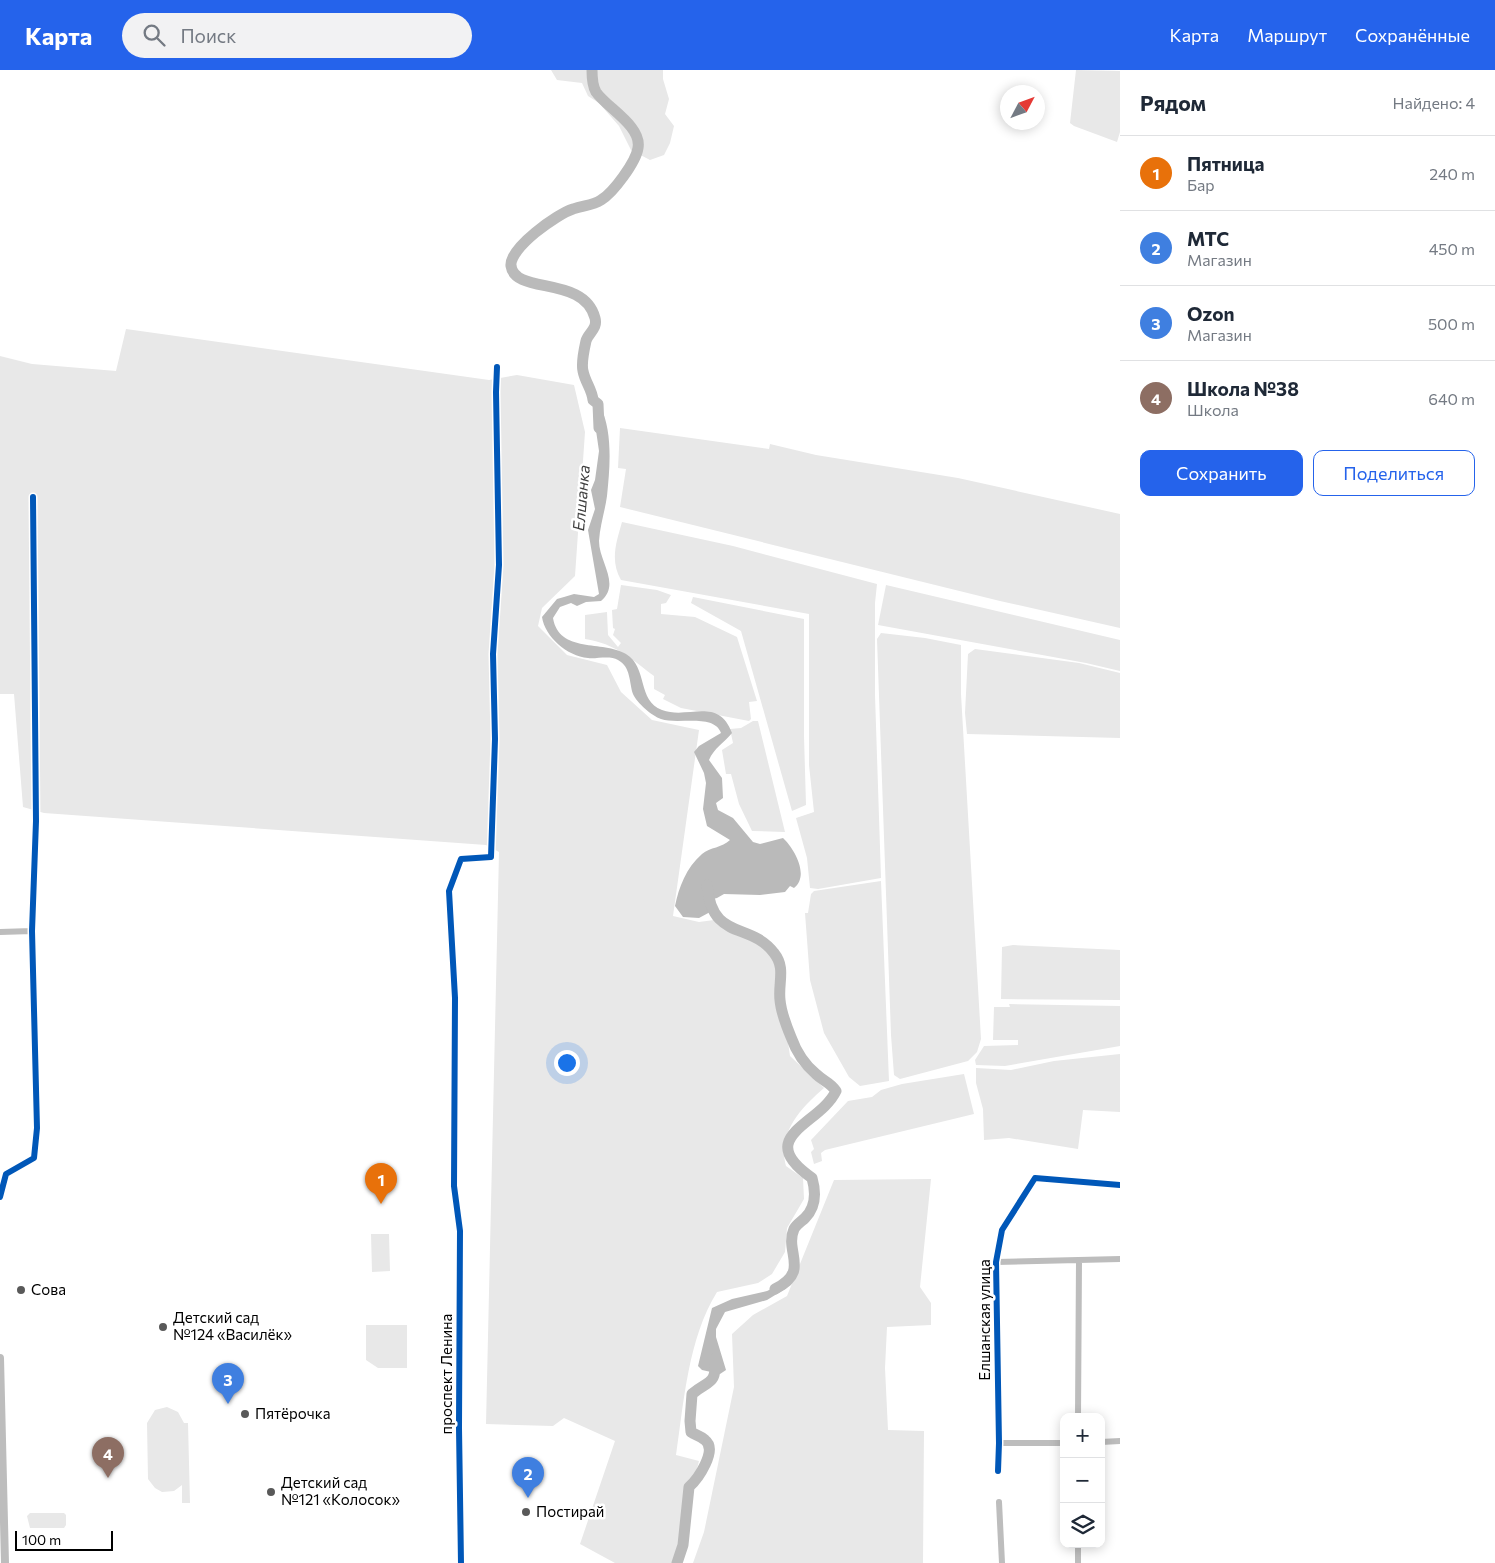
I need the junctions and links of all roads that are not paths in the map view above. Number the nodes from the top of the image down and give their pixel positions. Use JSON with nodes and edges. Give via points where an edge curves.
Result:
{"nodes":[{"id":1,"x":497,"y":367,"type":"dead end"},
{"id":2,"x":33,"y":497,"type":"dead end"},
{"id":3,"x":32,"y":931,"type":"junction"},
{"id":4,"x":0,"y":932,"type":"edge"},
{"id":5,"x":1120,"y":1184,"type":"edge"},
{"id":6,"x":0,"y":1197,"type":"edge"},
{"id":7,"x":1079,"y":1260,"type":"junction"},
{"id":8,"x":1120,"y":1260,"type":"edge"},
{"id":9,"x":996,"y":1262,"type":"junction"},
{"id":10,"x":0,"y":1358,"type":"edge"},
{"id":11,"x":1078,"y":1413,"type":"edge"},
{"id":12,"x":1120,"y":1441,"type":"edge"},
{"id":13,"x":1105,"y":1442,"type":"edge"},
{"id":14,"x":999,"y":1443,"type":"junction"},
{"id":15,"x":1060,"y":1443,"type":"edge"},
{"id":16,"x":998,"y":1471,"type":"dead end"},
{"id":17,"x":999,"y":1502,"type":"dead end"},
{"id":18,"x":1078,"y":1548,"type":"edge"},
{"id":19,"x":5,"y":1563,"type":"edge"},
{"id":20,"x":461,"y":1563,"type":"edge"},
{"id":21,"x":1002,"y":1563,"type":"edge"},
{"id":22,"x":1078,"y":1563,"type":"edge"}],
"edges":[{"from":1,"to":20,"type":"street","name":"проспект Ленина","via":[[500,565],[493,654],[495,738],[491,857],[461,859],[449,891],[455,998],[454,1186],[460,1231]]},
{"from":2,"to":3,"type":"street","via":[[36,822]]},
{"from":3,"to":4,"type":"street"},
{"from":3,"to":6,"type":"street","via":[[37,1128],[34,1158],[6,1174]]},
{"from":5,"to":9,"type":"street","name":"Елшанская улица","via":[[1035,1178],[1002,1230]]},
{"from":7,"to":8,"type":"street"},
{"from":7,"to":9,"type":"street"},
{"from":7,"to":11,"type":"street"},
{"from":9,"to":14,"type":"street","name":"Елшанская улица"},
{"from":10,"to":19,"type":"street"},
{"from":12,"to":13,"type":"street"},
{"from":14,"to":15,"type":"street"},
{"from":14,"to":16,"type":"street","name":"Елшанская улица"},
{"from":17,"to":21,"type":"street"},
{"from":18,"to":22,"type":"street"}]}
